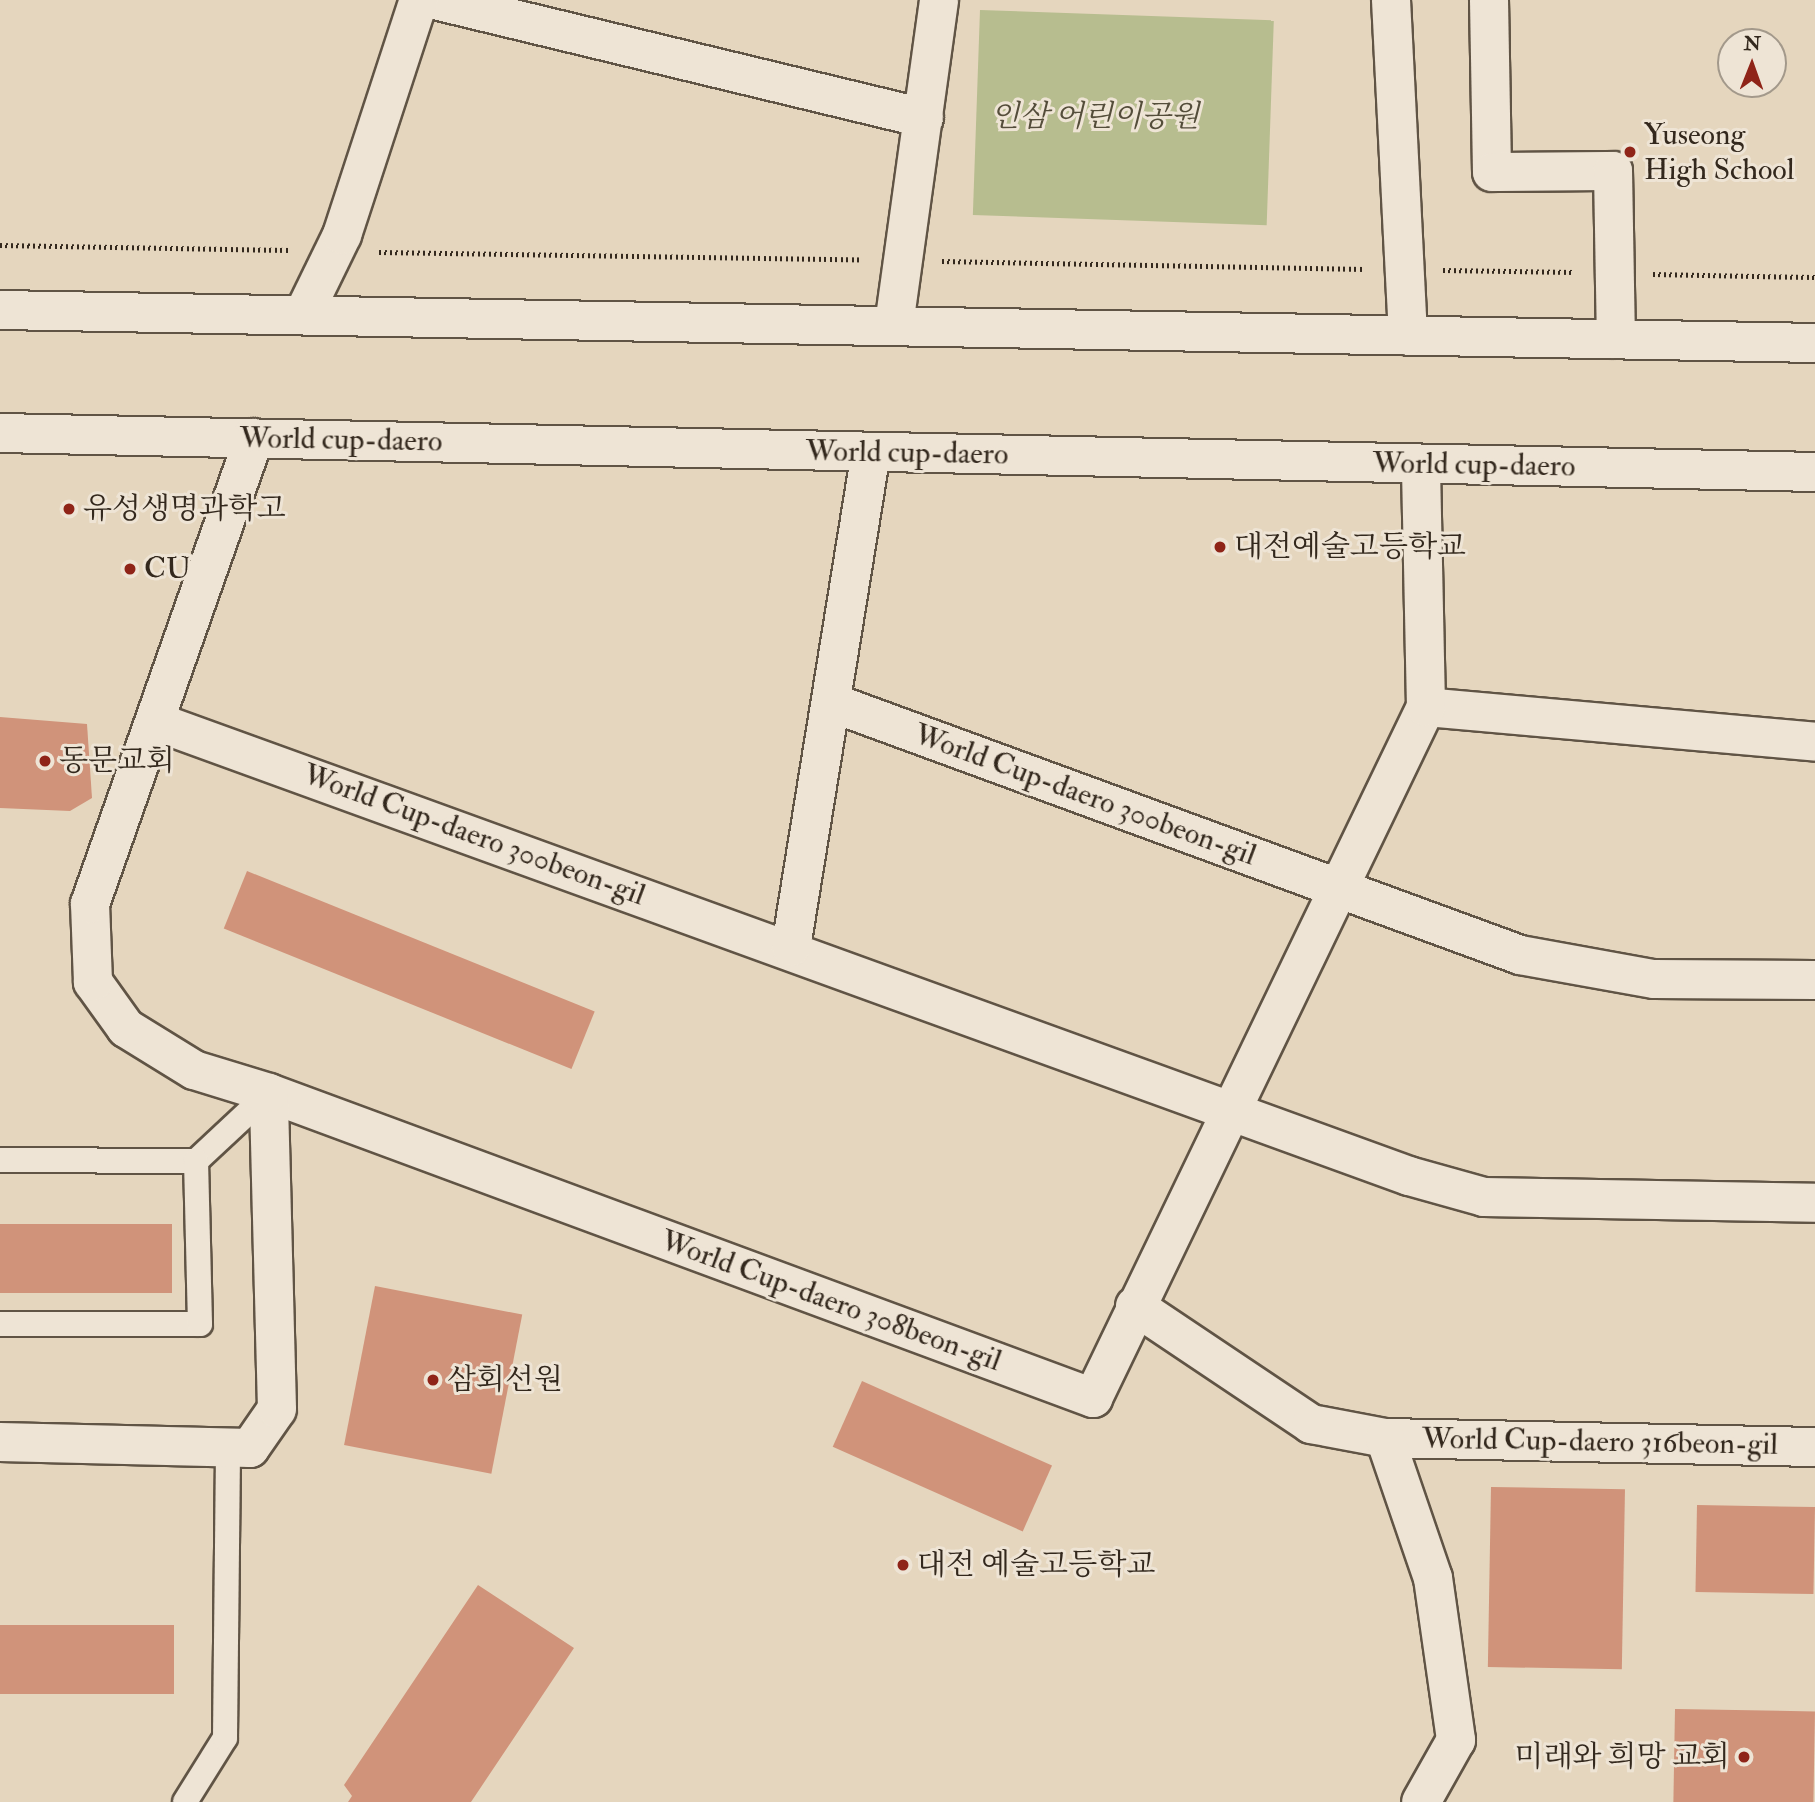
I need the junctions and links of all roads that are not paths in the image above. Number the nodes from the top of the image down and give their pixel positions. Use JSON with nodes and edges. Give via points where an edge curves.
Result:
{"nodes":[{"id":1,"x":419,"y":0,"type":"edge"},
{"id":2,"x":435,"y":0,"type":"edge"},
{"id":3,"x":939,"y":0,"type":"edge"},
{"id":4,"x":1391,"y":0,"type":"edge"},
{"id":5,"x":1489,"y":0,"type":"edge"},
{"id":6,"x":923,"y":118,"type":"junction"},
{"id":7,"x":0,"y":310,"type":"edge"},
{"id":8,"x":304,"y":313,"type":"junction"},
{"id":9,"x":894,"y":324,"type":"junction"},
{"id":10,"x":1408,"y":336,"type":"junction"},
{"id":11,"x":1616,"y":339,"type":"junction"},
{"id":12,"x":1815,"y":343,"type":"edge"},
{"id":13,"x":0,"y":433,"type":"edge"},
{"id":14,"x":254,"y":438,"type":"junction"},
{"id":15,"x":871,"y":452,"type":"junction"},
{"id":16,"x":1420,"y":464,"type":"junction"},
{"id":17,"x":1815,"y":472,"type":"edge"},
{"id":18,"x":834,"y":703,"type":"junction"},
{"id":19,"x":1426,"y":707,"type":"junction"},
{"id":20,"x":157,"y":722,"type":"junction"},
{"id":21,"x":1815,"y":742,"type":"edge"},
{"id":22,"x":1337,"y":886,"type":"junction"},
{"id":23,"x":791,"y":947,"type":"junction"},
{"id":24,"x":1815,"y":980,"type":"edge"},
{"id":25,"x":269,"y":1093,"type":"junction"},
{"id":26,"x":1230,"y":1110,"type":"junction"},
{"id":27,"x":0,"y":1160,"type":"edge"},
{"id":28,"x":196,"y":1161,"type":"junction"},
{"id":29,"x":1815,"y":1203,"type":"edge"},
{"id":30,"x":1135,"y":1306,"type":"junction"},
{"id":31,"x":0,"y":1324,"type":"edge"},
{"id":32,"x":1385,"y":1438,"type":"junction"},
{"id":33,"x":0,"y":1442,"type":"edge"},
{"id":34,"x":1815,"y":1447,"type":"edge"},
{"id":35,"x":228,"y":1448,"type":"junction"},
{"id":36,"x":185,"y":1802,"type":"edge"},
{"id":37,"x":1422,"y":1802,"type":"edge"}],
"edges":[{"from":1,"to":8,"type":"street","via":[[342,235]]},
{"from":2,"to":6,"type":"street"},
{"from":3,"to":6,"type":"street"},
{"from":4,"to":10,"type":"street"},
{"from":5,"to":11,"type":"street","via":[[1492,172],[1613,171]]},
{"from":6,"to":9,"type":"street"},
{"from":7,"to":8,"type":"street"},
{"from":8,"to":9,"type":"street"},
{"from":9,"to":10,"type":"street"},
{"from":10,"to":11,"type":"street"},
{"from":11,"to":12,"type":"street"},
{"from":13,"to":14,"type":"street","name":"World cup-daero"},
{"from":14,"to":15,"type":"street","name":"World cup-daero"},
{"from":14,"to":20,"type":"street"},
{"from":15,"to":16,"type":"street","name":"World cup-daero"},
{"from":15,"to":18,"type":"street"},
{"from":16,"to":17,"type":"street","name":"World cup-daero"},
{"from":16,"to":19,"type":"street","name":"World Cup-daero 308beon-gil"},
{"from":18,"to":22,"type":"street","name":"World Cup-daero 300beon-gil"},
{"from":18,"to":23,"type":"street"},
{"from":19,"to":21,"type":"street"},
{"from":19,"to":22,"type":"street","name":"World Cup-daero 308beon-gil"},
{"from":20,"to":23,"type":"street","name":"World Cup-daero 300beon-gil"},
{"from":20,"to":25,"type":"street","via":[[90,904],[93,982],[126,1028],[194,1070]]},
{"from":22,"to":24,"type":"street","via":[[1520,955],[1654,979]]},
{"from":22,"to":26,"type":"street","name":"World Cup-daero 308beon-gil"},
{"from":23,"to":26,"type":"street","name":"World Cup-daero 300beon-gil"},
{"from":25,"to":28,"type":"lane"},
{"from":25,"to":30,"type":"street","name":"World Cup-daero 308beon-gil","via":[[1093,1398]]},
{"from":25,"to":35,"type":"street","via":[[277,1409],[250,1448]]},
{"from":26,"to":29,"type":"street","via":[[1484,1197]]},
{"from":26,"to":30,"type":"street","name":"World Cup-daero 308beon-gil"},
{"from":27,"to":28,"type":"lane"},
{"from":28,"to":31,"type":"lane","via":[[200,1324]]},
{"from":30,"to":32,"type":"street","name":"World Cup-daero 316beon-gil","via":[[1311,1424]]},
{"from":32,"to":34,"type":"street","name":"World Cup-daero 316beon-gil"},
{"from":32,"to":37,"type":"street","name":"World Cup-daero 316beon-gil","via":[[1433,1578],[1455,1740]]},
{"from":33,"to":35,"type":"street"},
{"from":35,"to":36,"type":"lane","via":[[225,1738]]}]}
